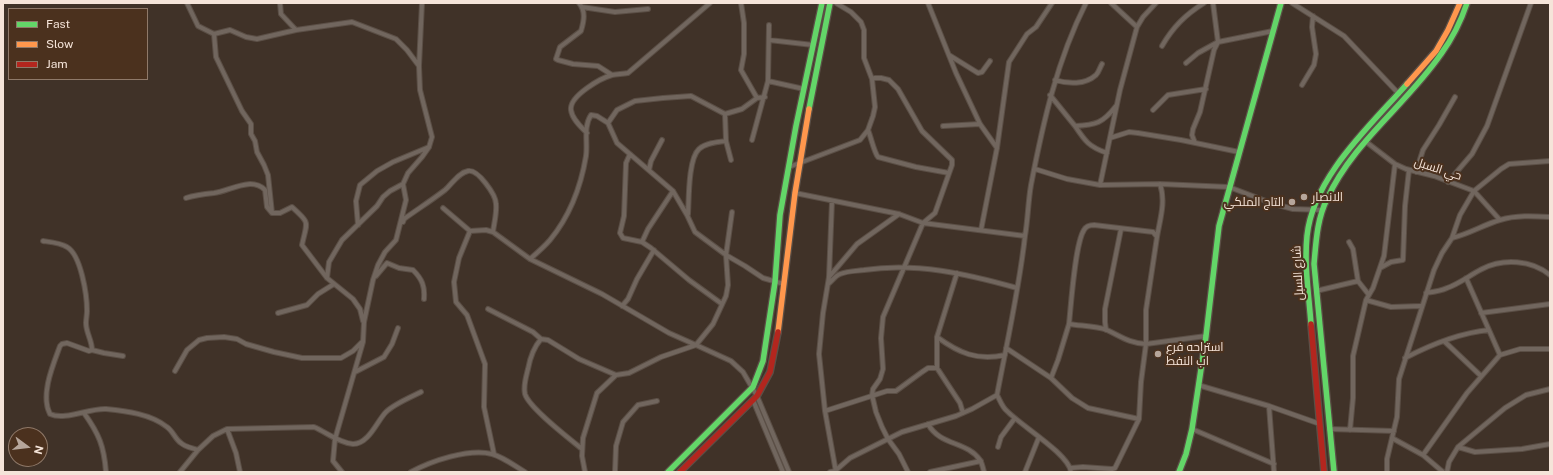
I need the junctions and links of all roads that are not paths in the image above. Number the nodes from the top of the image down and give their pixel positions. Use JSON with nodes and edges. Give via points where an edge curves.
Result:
{"nodes":[{"id":1,"x":187,"y":3,"type":"edge"},
{"id":2,"x":280,"y":3,"type":"edge"},
{"id":3,"x":422,"y":3,"type":"edge"},
{"id":4,"x":579,"y":3,"type":"edge"},
{"id":5,"x":710,"y":3,"type":"edge"},
{"id":6,"x":741,"y":3,"type":"edge"},
{"id":7,"x":822,"y":3,"type":"edge"},
{"id":8,"x":830,"y":3,"type":"edge"},
{"id":9,"x":836,"y":3,"type":"edge"},
{"id":10,"x":928,"y":3,"type":"edge"},
{"id":11,"x":1052,"y":3,"type":"edge"},
{"id":12,"x":1086,"y":3,"type":"edge"},
{"id":13,"x":1111,"y":3,"type":"edge"},
{"id":14,"x":1156,"y":3,"type":"edge"},
{"id":15,"x":1204,"y":3,"type":"edge"},
{"id":16,"x":1213,"y":3,"type":"edge"},
{"id":17,"x":1281,"y":3,"type":"edge"},
{"id":18,"x":1292,"y":3,"type":"edge"},
{"id":19,"x":1460,"y":3,"type":"edge"},
{"id":20,"x":1467,"y":3,"type":"edge"},
{"id":21,"x":1531,"y":3,"type":"edge"},
{"id":22,"x":582,"y":7,"type":"junction"},
{"id":23,"x":648,"y":9,"type":"dead end"},
{"id":24,"x":1313,"y":16,"type":"junction"},
{"id":25,"x":769,"y":25,"type":"dead end"},
{"id":26,"x":1137,"y":27,"type":"junction"},
{"id":27,"x":296,"y":30,"type":"junction"},
{"id":28,"x":1273,"y":31,"type":"junction"},
{"id":29,"x":214,"y":34,"type":"junction"},
{"id":30,"x":769,"y":40,"type":"junction"},
{"id":31,"x":1218,"y":42,"type":"junction"},
{"id":32,"x":813,"y":45,"type":"junction"},
{"id":33,"x":1162,"y":46,"type":"dead end"},
{"id":34,"x":949,"y":55,"type":"junction"},
{"id":35,"x":990,"y":62,"type":"dead end"},
{"id":36,"x":1186,"y":63,"type":"dead end"},
{"id":37,"x":1102,"y":64,"type":"dead end"},
{"id":38,"x":419,"y":66,"type":"junction"},
{"id":39,"x":612,"y":75,"type":"junction"},
{"id":40,"x":872,"y":79,"type":"junction"},
{"id":41,"x":1055,"y":80,"type":"junction"},
{"id":42,"x":768,"y":81,"type":"junction"},
{"id":43,"x":1302,"y":85,"type":"dead end"},
{"id":44,"x":804,"y":89,"type":"junction"},
{"id":45,"x":1206,"y":89,"type":"junction"},
{"id":46,"x":1399,"y":94,"type":"junction"},
{"id":47,"x":1050,"y":95,"type":"junction"},
{"id":48,"x":765,"y":97,"type":"junction"},
{"id":49,"x":1455,"y":97,"type":"dead end"},
{"id":50,"x":757,"y":98,"type":"junction"},
{"id":51,"x":1118,"y":104,"type":"junction"},
{"id":52,"x":1153,"y":110,"type":"dead end"},
{"id":53,"x":725,"y":114,"type":"junction"},
{"id":54,"x":608,"y":123,"type":"junction"},
{"id":55,"x":980,"y":124,"type":"junction"},
{"id":56,"x":943,"y":126,"type":"dead end"},
{"id":57,"x":1075,"y":126,"type":"junction"},
{"id":58,"x":868,"y":130,"type":"junction"},
{"id":59,"x":587,"y":133,"type":"junction"},
{"id":60,"x":1110,"y":138,"type":"junction"},
{"id":61,"x":662,"y":140,"type":"dead end"},
{"id":62,"x":752,"y":140,"type":"dead end"},
{"id":63,"x":726,"y":141,"type":"junction"},
{"id":64,"x":1365,"y":141,"type":"junction"},
{"id":65,"x":1195,"y":143,"type":"junction"},
{"id":66,"x":429,"y":147,"type":"junction"},
{"id":67,"x":997,"y":148,"type":"junction"},
{"id":68,"x":1239,"y":152,"type":"junction"},
{"id":69,"x":1107,"y":153,"type":"junction"},
{"id":70,"x":630,"y":154,"type":"junction"},
{"id":71,"x":731,"y":160,"type":"dead end"},
{"id":72,"x":1550,"y":161,"type":"edge"},
{"id":73,"x":800,"y":164,"type":"junction"},
{"id":74,"x":1395,"y":164,"type":"junction"},
{"id":75,"x":789,"y":167,"type":"junction"},
{"id":76,"x":1035,"y":169,"type":"junction"},
{"id":77,"x":649,"y":170,"type":"junction"},
{"id":78,"x":1409,"y":170,"type":"junction"},
{"id":79,"x":1416,"y":172,"type":"junction"},
{"id":80,"x":949,"y":173,"type":"junction"},
{"id":81,"x":1448,"y":182,"type":"junction"},
{"id":82,"x":402,"y":184,"type":"junction"},
{"id":83,"x":1160,"y":184,"type":"junction"},
{"id":84,"x":1100,"y":185,"type":"junction"},
{"id":85,"x":1229,"y":187,"type":"junction"},
{"id":86,"x":673,"y":191,"type":"junction"},
{"id":87,"x":1474,"y":191,"type":"junction"},
{"id":88,"x":795,"y":193,"type":"junction"},
{"id":89,"x":186,"y":198,"type":"dead end"},
{"id":90,"x":832,"y":201,"type":"junction"},
{"id":91,"x":443,"y":208,"type":"dead end"},
{"id":92,"x":1314,"y":208,"type":"junction"},
{"id":93,"x":1322,"y":210,"type":"junction"},
{"id":94,"x":732,"y":212,"type":"dead end"},
{"id":95,"x":272,"y":213,"type":"junction"},
{"id":96,"x":899,"y":214,"type":"junction"},
{"id":97,"x":688,"y":215,"type":"junction"},
{"id":98,"x":1550,"y":216,"type":"edge"},
{"id":99,"x":1500,"y":220,"type":"junction"},
{"id":100,"x":923,"y":223,"type":"junction"},
{"id":101,"x":358,"y":225,"type":"junction"},
{"id":102,"x":1121,"y":229,"type":"junction"},
{"id":103,"x":981,"y":230,"type":"junction"},
{"id":104,"x":470,"y":231,"type":"junction"},
{"id":105,"x":398,"y":232,"type":"junction"},
{"id":106,"x":493,"y":232,"type":"junction"},
{"id":107,"x":1025,"y":236,"type":"junction"},
{"id":108,"x":1157,"y":237,"type":"junction"},
{"id":109,"x":1452,"y":238,"type":"junction"},
{"id":110,"x":43,"y":241,"type":"dead end"},
{"id":111,"x":642,"y":242,"type":"junction"},
{"id":112,"x":1349,"y":242,"type":"dead end"},
{"id":113,"x":654,"y":250,"type":"junction"},
{"id":114,"x":726,"y":255,"type":"junction"},
{"id":115,"x":530,"y":259,"type":"junction"},
{"id":116,"x":903,"y":268,"type":"junction"},
{"id":117,"x":1380,"y":269,"type":"junction"},
{"id":118,"x":957,"y":273,"type":"junction"},
{"id":119,"x":1550,"y":274,"type":"edge"},
{"id":120,"x":829,"y":277,"type":"junction"},
{"id":121,"x":327,"y":278,"type":"junction"},
{"id":122,"x":1466,"y":278,"type":"junction"},
{"id":123,"x":373,"y":280,"type":"junction"},
{"id":124,"x":1358,"y":281,"type":"junction"},
{"id":125,"x":775,"y":282,"type":"junction"},
{"id":126,"x":334,"y":284,"type":"junction"},
{"id":127,"x":784,"y":284,"type":"junction"},
{"id":128,"x":828,"y":284,"type":"junction"},
{"id":129,"x":1017,"y":288,"type":"junction"},
{"id":130,"x":1316,"y":291,"type":"junction"},
{"id":131,"x":1426,"y":293,"type":"junction"},
{"id":132,"x":1369,"y":295,"type":"junction"},
{"id":133,"x":424,"y":299,"type":"dead end"},
{"id":134,"x":1366,"y":300,"type":"junction"},
{"id":135,"x":722,"y":304,"type":"junction"},
{"id":136,"x":1550,"y":304,"type":"edge"},
{"id":137,"x":622,"y":306,"type":"junction"},
{"id":138,"x":1421,"y":306,"type":"junction"},
{"id":139,"x":488,"y":309,"type":"dead end"},
{"id":140,"x":278,"y":312,"type":"dead end"},
{"id":141,"x":1481,"y":312,"type":"junction"},
{"id":142,"x":364,"y":322,"type":"junction"},
{"id":143,"x":1069,"y":324,"type":"junction"},
{"id":144,"x":398,"y":328,"type":"dead end"},
{"id":145,"x":1106,"y":330,"type":"junction"},
{"id":146,"x":1489,"y":330,"type":"junction"},
{"id":147,"x":1206,"y":336,"type":"junction"},
{"id":148,"x":937,"y":337,"type":"junction"},
{"id":149,"x":541,"y":339,"type":"junction"},
{"id":150,"x":1444,"y":341,"type":"junction"},
{"id":151,"x":363,"y":342,"type":"junction"},
{"id":152,"x":1146,"y":344,"type":"junction"},
{"id":153,"x":696,"y":345,"type":"junction"},
{"id":154,"x":1006,"y":348,"type":"junction"},
{"id":155,"x":92,"y":350,"type":"junction"},
{"id":156,"x":1550,"y":350,"type":"edge"},
{"id":157,"x":1005,"y":354,"type":"junction"},
{"id":158,"x":1500,"y":355,"type":"junction"},
{"id":159,"x":123,"y":356,"type":"dead end"},
{"id":160,"x":1405,"y":358,"type":"junction"},
{"id":161,"x":937,"y":368,"type":"junction"},
{"id":162,"x":175,"y":372,"type":"dead end"},
{"id":163,"x":354,"y":372,"type":"junction"},
{"id":164,"x":616,"y":375,"type":"junction"},
{"id":165,"x":1481,"y":376,"type":"junction"},
{"id":166,"x":1051,"y":378,"type":"junction"},
{"id":167,"x":1198,"y":385,"type":"junction"},
{"id":168,"x":753,"y":387,"type":"junction"},
{"id":169,"x":1550,"y":389,"type":"edge"},
{"id":170,"x":421,"y":392,"type":"dead end"},
{"id":171,"x":872,"y":395,"type":"junction"},
{"id":172,"x":997,"y":395,"type":"junction"},
{"id":173,"x":755,"y":398,"type":"junction"},
{"id":174,"x":656,"y":401,"type":"dead end"},
{"id":175,"x":1269,"y":406,"type":"junction"},
{"id":176,"x":825,"y":411,"type":"junction"},
{"id":177,"x":84,"y":413,"type":"junction"},
{"id":178,"x":963,"y":413,"type":"junction"},
{"id":179,"x":1015,"y":418,"type":"junction"},
{"id":180,"x":1139,"y":419,"type":"junction"},
{"id":181,"x":928,"y":424,"type":"junction"},
{"id":182,"x":1320,"y":424,"type":"junction"},
{"id":183,"x":227,"y":429,"type":"junction"},
{"id":184,"x":1192,"y":429,"type":"junction"},
{"id":185,"x":1329,"y":429,"type":"junction"},
{"id":186,"x":1350,"y":430,"type":"junction"},
{"id":187,"x":1394,"y":431,"type":"junction"},
{"id":188,"x":1039,"y":437,"type":"junction"},
{"id":189,"x":1392,"y":438,"type":"junction"},
{"id":190,"x":335,"y":439,"type":"junction"},
{"id":191,"x":888,"y":439,"type":"junction"},
{"id":192,"x":1550,"y":444,"type":"edge"},
{"id":193,"x":998,"y":447,"type":"dead end"},
{"id":194,"x":1458,"y":447,"type":"junction"},
{"id":195,"x":582,"y":449,"type":"junction"},
{"id":196,"x":198,"y":450,"type":"junction"},
{"id":197,"x":494,"y":454,"type":"junction"},
{"id":198,"x":1423,"y":455,"type":"junction"},
{"id":199,"x":981,"y":461,"type":"junction"},
{"id":200,"x":1274,"y":464,"type":"junction"},
{"id":201,"x":1071,"y":470,"type":"edge"},
{"id":202,"x":836,"y":471,"type":"edge"},
{"id":203,"x":106,"y":472,"type":"edge"},
{"id":204,"x":180,"y":472,"type":"edge"},
{"id":205,"x":240,"y":472,"type":"edge"},
{"id":206,"x":342,"y":472,"type":"edge"},
{"id":207,"x":411,"y":472,"type":"edge"},
{"id":208,"x":525,"y":472,"type":"edge"},
{"id":209,"x":584,"y":472,"type":"edge"},
{"id":210,"x":615,"y":472,"type":"edge"},
{"id":211,"x":668,"y":472,"type":"edge"},
{"id":212,"x":680,"y":472,"type":"edge"},
{"id":213,"x":783,"y":472,"type":"edge"},
{"id":214,"x":789,"y":472,"type":"edge"},
{"id":215,"x":830,"y":472,"type":"edge"},
{"id":216,"x":908,"y":472,"type":"edge"},
{"id":217,"x":930,"y":472,"type":"edge"},
{"id":218,"x":984,"y":472,"type":"edge"},
{"id":219,"x":1025,"y":472,"type":"edge"},
{"id":220,"x":1179,"y":472,"type":"edge"},
{"id":221,"x":1274,"y":472,"type":"edge"},
{"id":222,"x":1324,"y":472,"type":"edge"},
{"id":223,"x":1334,"y":472,"type":"edge"},
{"id":224,"x":1387,"y":472,"type":"edge"},
{"id":225,"x":1443,"y":472,"type":"edge"},
{"id":226,"x":1447,"y":472,"type":"edge"}],
"edges":[{"from":1,"to":29,"type":"street","via":[[198,26]]},
{"from":2,"to":27,"type":"street","via":[[281,14]]},
{"from":3,"to":38,"type":"street"},
{"from":4,"to":22,"type":"street"},
{"from":5,"to":39,"type":"street","via":[[628,73]]},
{"from":6,"to":50,"type":"street","via":[[744,54],[741,70]]},
{"from":7,"to":32,"type":"street"},
{"from":8,"to":73,"type":"street"},
{"from":9,"to":40,"type":"street","via":[[861,22],[864,30],[864,58]]},
{"from":10,"to":34,"type":"street"},
{"from":11,"to":67,"type":"street","via":[[1009,62]]},
{"from":12,"to":41,"type":"street","via":[[1073,29]]},
{"from":13,"to":26,"type":"street"},
{"from":14,"to":26,"type":"street"},
{"from":15,"to":33,"type":"street","via":[[1174,27]]},
{"from":16,"to":31,"type":"street"},
{"from":17,"to":28,"type":"street"},
{"from":18,"to":24,"type":"street"},
{"from":19,"to":46,"type":"street","name":"شارع السبل","via":[[1436,51]]},
{"from":20,"to":64,"type":"street","name":"شارع السبل","via":[[1442,54],[1414,89]]},
{"from":21,"to":81,"type":"street","via":[[1487,126],[1472,154]]},
{"from":22,"to":23,"type":"street","via":[[615,12]]},
{"from":22,"to":39,"type":"street","via":[[584,22],[581,30],[560,47],[556,58],[573,64],[598,66]]},
{"from":24,"to":43,"type":"street","via":[[1316,54],[1314,65]]},
{"from":24,"to":46,"type":"street","via":[[1344,36]]},
{"from":25,"to":30,"type":"street"},
{"from":26,"to":51,"type":"street"},
{"from":27,"to":29,"type":"street","via":[[257,39],[230,30]]},
{"from":27,"to":38,"type":"street","via":[[352,22],[396,39]]},
{"from":28,"to":31,"type":"street"},
{"from":28,"to":68,"type":"street"},
{"from":29,"to":95,"type":"street","via":[[216,57],[251,124],[251,134],[268,175]]},
{"from":30,"to":32,"type":"street"},
{"from":30,"to":42,"type":"street"},
{"from":31,"to":36,"type":"street"},
{"from":31,"to":45,"type":"street"},
{"from":32,"to":44,"type":"street"},
{"from":34,"to":35,"type":"street","via":[[978,73]]},
{"from":34,"to":55,"type":"street"},
{"from":37,"to":41,"type":"street","via":[[1096,75],[1079,83]]},
{"from":38,"to":66,"type":"street","via":[[420,90],[432,136]]},
{"from":39,"to":59,"type":"street","via":[[589,86],[573,100],[570,109],[574,119]]},
{"from":40,"to":58,"type":"street","via":[[874,107]]},
{"from":40,"to":80,"type":"street","via":[[889,80],[898,89],[922,131],[952,160]]},
{"from":41,"to":47,"type":"street"},
{"from":42,"to":44,"type":"street"},
{"from":42,"to":48,"type":"street"},
{"from":44,"to":75,"type":"street"},
{"from":45,"to":52,"type":"street","via":[[1168,95]]},
{"from":45,"to":65,"type":"street","via":[[1193,129]]},
{"from":46,"to":92,"type":"street","name":"شارع السبل","via":[[1341,158],[1325,183]]},
{"from":47,"to":57,"type":"street"},
{"from":47,"to":76,"type":"street"},
{"from":48,"to":50,"type":"street"},
{"from":48,"to":62,"type":"street"},
{"from":49,"to":79,"type":"street","via":[[1423,150]]},
{"from":50,"to":53,"type":"street","via":[[742,108]]},
{"from":51,"to":57,"type":"street","via":[[1102,122]]},
{"from":51,"to":60,"type":"street"},
{"from":53,"to":54,"type":"street","via":[[691,96],[663,98],[635,101],[617,110]]},
{"from":53,"to":63,"type":"street"},
{"from":54,"to":59,"type":"street","via":[[591,115],[586,126]]},
{"from":54,"to":70,"type":"street","via":[[617,143]]},
{"from":55,"to":56,"type":"street"},
{"from":55,"to":67,"type":"street"},
{"from":57,"to":69,"type":"street","via":[[1087,143]]},
{"from":58,"to":73,"type":"street","via":[[860,140]]},
{"from":58,"to":80,"type":"street","via":[[878,157]]},
{"from":59,"to":115,"type":"street","via":[[586,156],[578,190],[564,221],[550,241]]},
{"from":60,"to":65,"type":"street","via":[[1129,132]]},
{"from":60,"to":69,"type":"street"},
{"from":61,"to":77,"type":"street"},
{"from":63,"to":71,"type":"street"},
{"from":63,"to":97,"type":"street","via":[[711,143],[699,149],[693,159]]},
{"from":64,"to":74,"type":"street","name":"حي السبل"},
{"from":64,"to":93,"type":"street","name":"شارع السبل","via":[[1338,174]]},
{"from":65,"to":68,"type":"street"},
{"from":66,"to":82,"type":"street"},
{"from":66,"to":101,"type":"street","via":[[393,162],[360,185],[356,201]]},
{"from":67,"to":103,"type":"street"},
{"from":68,"to":85,"type":"street"},
{"from":69,"to":84,"type":"street"},
{"from":70,"to":77,"type":"street"},
{"from":70,"to":111,"type":"street","via":[[626,163],[624,216],[620,233],[623,238]]},
{"from":72,"to":87,"type":"street","via":[[1509,164]]},
{"from":73,"to":75,"type":"street"},
{"from":73,"to":88,"type":"street"},
{"from":74,"to":78,"type":"street","name":"حي السبل"},
{"from":74,"to":117,"type":"street","via":[[1384,256]]},
{"from":75,"to":125,"type":"street","via":[[780,215]]},
{"from":76,"to":84,"type":"street","via":[[1067,179]]},
{"from":76,"to":107,"type":"street"},
{"from":77,"to":86,"type":"street"},
{"from":78,"to":79,"type":"street","name":"حي السبل"},
{"from":78,"to":117,"type":"street","via":[[1403,260],[1391,262]]},
{"from":79,"to":81,"type":"street","name":"حي السبل"},
{"from":80,"to":100,"type":"street","via":[[935,213]]},
{"from":81,"to":87,"type":"street","name":"حي السبل"},
{"from":82,"to":101,"type":"street","via":[[383,197]]},
{"from":82,"to":105,"type":"street","via":[[406,200]]},
{"from":83,"to":84,"type":"street"},
{"from":83,"to":85,"type":"street"},
{"from":83,"to":108,"type":"street","via":[[1164,202]]},
{"from":85,"to":92,"type":"street","via":[[1293,209]]},
{"from":85,"to":147,"type":"street","via":[[1219,226]]},
{"from":86,"to":97,"type":"street"},
{"from":86,"to":111,"type":"street"},
{"from":87,"to":99,"type":"street","name":"حي السبل"},
{"from":87,"to":109,"type":"street","via":[[1460,215]]},
{"from":88,"to":90,"type":"street"},
{"from":88,"to":127,"type":"street"},
{"from":89,"to":95,"type":"street","via":[[229,190],[238,185],[255,184],[266,190],[267,206]]},
{"from":90,"to":96,"type":"street"},
{"from":90,"to":120,"type":"street"},
{"from":91,"to":104,"type":"street"},
{"from":92,"to":93,"type":"street"},
{"from":92,"to":182,"type":"street","name":"شارع السبل","via":[[1307,235],[1306,266]]},
{"from":93,"to":130,"type":"street","name":"شارع السبل","via":[[1315,236]]},
{"from":94,"to":114,"type":"street"},
{"from":95,"to":121,"type":"street","via":[[280,214],[292,207],[306,219],[302,245]]},
{"from":96,"to":100,"type":"street"},
{"from":96,"to":120,"type":"street","via":[[858,244]]},
{"from":97,"to":114,"type":"street","via":[[695,232]]},
{"from":98,"to":99,"type":"street","via":[[1525,215]]},
{"from":99,"to":109,"type":"street","via":[[1466,235]]},
{"from":100,"to":103,"type":"street"},
{"from":100,"to":116,"type":"street"},
{"from":101,"to":121,"type":"street","via":[[333,252]]},
{"from":102,"to":108,"type":"street","via":[[1153,232]]},
{"from":102,"to":143,"type":"street","via":[[1094,225],[1082,232]]},
{"from":102,"to":145,"type":"street","via":[[1105,309]]},
{"from":103,"to":107,"type":"street"},
{"from":104,"to":106,"type":"street"},
{"from":104,"to":197,"type":"street","via":[[459,258],[454,282],[456,302],[467,314],[485,364],[484,407]]},
{"from":105,"to":106,"type":"street","via":[[404,218],[468,171],[481,178],[494,195],[496,205]]},
{"from":105,"to":123,"type":"street","via":[[396,240],[385,252]]},
{"from":106,"to":115,"type":"street"},
{"from":107,"to":129,"type":"street"},
{"from":108,"to":152,"type":"street","via":[[1146,310]]},
{"from":109,"to":131,"type":"street","via":[[1442,253]]},
{"from":110,"to":155,"type":"street","via":[[66,246],[75,256],[82,275],[87,333]]},
{"from":111,"to":113,"type":"street"},
{"from":112,"to":124,"type":"street"},
{"from":113,"to":135,"type":"street"},
{"from":113,"to":137,"type":"street"},
{"from":114,"to":125,"type":"street","via":[[763,278]]},
{"from":114,"to":135,"type":"street","via":[[728,285]]},
{"from":115,"to":137,"type":"street"},
{"from":116,"to":118,"type":"street"},
{"from":116,"to":128,"type":"street","via":[[846,272]]},
{"from":116,"to":171,"type":"street","via":[[884,316],[881,338],[883,369]]},
{"from":117,"to":132,"type":"street"},
{"from":118,"to":129,"type":"street"},
{"from":118,"to":148,"type":"street"},
{"from":119,"to":122,"type":"street","via":[[1529,264],[1514,262],[1484,268]]},
{"from":120,"to":128,"type":"street"},
{"from":121,"to":126,"type":"street"},
{"from":122,"to":131,"type":"street","via":[[1447,289]]},
{"from":122,"to":141,"type":"street"},
{"from":123,"to":133,"type":"street","via":[[387,263],[413,270],[422,280]]},
{"from":123,"to":142,"type":"street"},
{"from":124,"to":130,"type":"street"},
{"from":124,"to":132,"type":"street"},
{"from":125,"to":127,"type":"street"},
{"from":125,"to":168,"type":"street","via":[[763,361]]},
{"from":126,"to":140,"type":"street","via":[[307,305]]},
{"from":126,"to":142,"type":"street","via":[[353,299],[360,309]]},
{"from":127,"to":173,"type":"street","via":[[776,348],[770,372]]},
{"from":128,"to":176,"type":"street","via":[[819,354]]},
{"from":129,"to":154,"type":"street"},
{"from":130,"to":185,"type":"street","name":"شارع السبل"},
{"from":131,"to":138,"type":"street"},
{"from":132,"to":134,"type":"street"},
{"from":134,"to":138,"type":"street","via":[[1391,307]]},
{"from":134,"to":186,"type":"street","via":[[1353,356]]},
{"from":135,"to":153,"type":"street","via":[[713,324]]},
{"from":136,"to":141,"type":"street"},
{"from":137,"to":153,"type":"street"},
{"from":138,"to":160,"type":"street"},
{"from":139,"to":149,"type":"street","via":[[533,332]]},
{"from":141,"to":146,"type":"street"},
{"from":142,"to":151,"type":"street"},
{"from":143,"to":145,"type":"street"},
{"from":143,"to":166,"type":"street"},
{"from":144,"to":163,"type":"street","via":[[384,357]]},
{"from":145,"to":152,"type":"street","via":[[1127,341]]},
{"from":146,"to":150,"type":"street","via":[[1455,336]]},
{"from":146,"to":158,"type":"street"},
{"from":147,"to":152,"type":"street"},
{"from":147,"to":167,"type":"street"},
{"from":148,"to":157,"type":"street","via":[[952,348],[970,355],[984,358]]},
{"from":148,"to":161,"type":"street"},
{"from":149,"to":164,"type":"street","via":[[548,340],[579,359]]},
{"from":149,"to":195,"type":"street","via":[[535,346],[528,366],[525,394],[530,403]]},
{"from":150,"to":160,"type":"street"},
{"from":150,"to":165,"type":"street"},
{"from":151,"to":162,"type":"street","via":[[341,358],[302,358],[246,344],[237,339],[207,338],[199,340],[187,350]]},
{"from":151,"to":163,"type":"street"},
{"from":152,"to":180,"type":"street","via":[[1140,382]]},
{"from":153,"to":164,"type":"street","via":[[661,357],[629,373]]},
{"from":153,"to":168,"type":"street","via":[[731,361],[743,372]]},
{"from":154,"to":157,"type":"street"},
{"from":154,"to":166,"type":"street"},
{"from":155,"to":159,"type":"street"},
{"from":155,"to":177,"type":"street","via":[[62,344],[51,372],[46,397],[46,407],[50,414],[56,417]]},
{"from":156,"to":158,"type":"street","via":[[1520,349]]},
{"from":157,"to":172,"type":"street"},
{"from":158,"to":165,"type":"street"},
{"from":160,"to":187,"type":"street","via":[[1399,380]]},
{"from":161,"to":171,"type":"street","via":[[928,368],[896,391]]},
{"from":161,"to":178,"type":"street"},
{"from":163,"to":190,"type":"street"},
{"from":164,"to":195,"type":"street","via":[[597,393]]},
{"from":165,"to":198,"type":"street"},
{"from":166,"to":180,"type":"street","via":[[1072,398],[1088,408]]},
{"from":167,"to":175,"type":"street"},
{"from":167,"to":184,"type":"street"},
{"from":168,"to":173,"type":"street"},
{"from":168,"to":211,"type":"street"},
{"from":169,"to":194,"type":"street","via":[[1533,392],[1505,408]]},
{"from":170,"to":190,"type":"street","via":[[387,412],[365,439],[354,444]]},
{"from":171,"to":176,"type":"street"},
{"from":171,"to":191,"type":"street","via":[[876,412]]},
{"from":172,"to":178,"type":"street"},
{"from":172,"to":179,"type":"street","via":[[1005,410]]},
{"from":173,"to":212,"type":"street"},
{"from":173,"to":213,"type":"street"},
{"from":173,"to":214,"type":"street"},
{"from":174,"to":210,"type":"street","via":[[638,405],[623,422],[616,446]]},
{"from":175,"to":182,"type":"street"},
{"from":175,"to":200,"type":"street"},
{"from":176,"to":202,"type":"street"},
{"from":177,"to":196,"type":"street","via":[[104,409],[132,412],[154,419],[168,427],[181,444]]},
{"from":177,"to":203,"type":"street","via":[[97,431],[103,446]]},
{"from":178,"to":181,"type":"street"},
{"from":179,"to":188,"type":"street"},
{"from":179,"to":193,"type":"street","via":[[1001,437]]},
{"from":180,"to":201,"type":"street","via":[[1115,468],[1083,467]]},
{"from":181,"to":191,"type":"street"},
{"from":181,"to":199,"type":"street","via":[[935,434],[972,452]]},
{"from":182,"to":222,"type":"street","name":"شارع السبل"},
{"from":183,"to":190,"type":"street","via":[[314,427]]},
{"from":183,"to":196,"type":"street","via":[[213,436]]},
{"from":183,"to":205,"type":"street"},
{"from":184,"to":200,"type":"street"},
{"from":184,"to":220,"type":"street"},
{"from":185,"to":186,"type":"street"},
{"from":185,"to":223,"type":"street","name":"شارع السبل"},
{"from":186,"to":187,"type":"street"},
{"from":187,"to":189,"type":"street"},
{"from":188,"to":201,"type":"street","via":[[1063,458]]},
{"from":188,"to":219,"type":"street"},
{"from":189,"to":198,"type":"street"},
{"from":189,"to":224,"type":"street"},
{"from":190,"to":206,"type":"street","via":[[333,461]]},
{"from":191,"to":202,"type":"street","via":[[850,458]]},
{"from":191,"to":216,"type":"street"},
{"from":192,"to":194,"type":"street","via":[[1522,449],[1475,452]]},
{"from":194,"to":226,"type":"street"},
{"from":195,"to":209,"type":"street"},
{"from":196,"to":204,"type":"street"},
{"from":197,"to":207,"type":"street","via":[[481,452],[454,456],[421,466]]},
{"from":197,"to":208,"type":"street"},
{"from":198,"to":225,"type":"street"},
{"from":199,"to":217,"type":"street"},
{"from":199,"to":218,"type":"street"},
{"from":200,"to":221,"type":"street"},
{"from":202,"to":215,"type":"street"}]}
